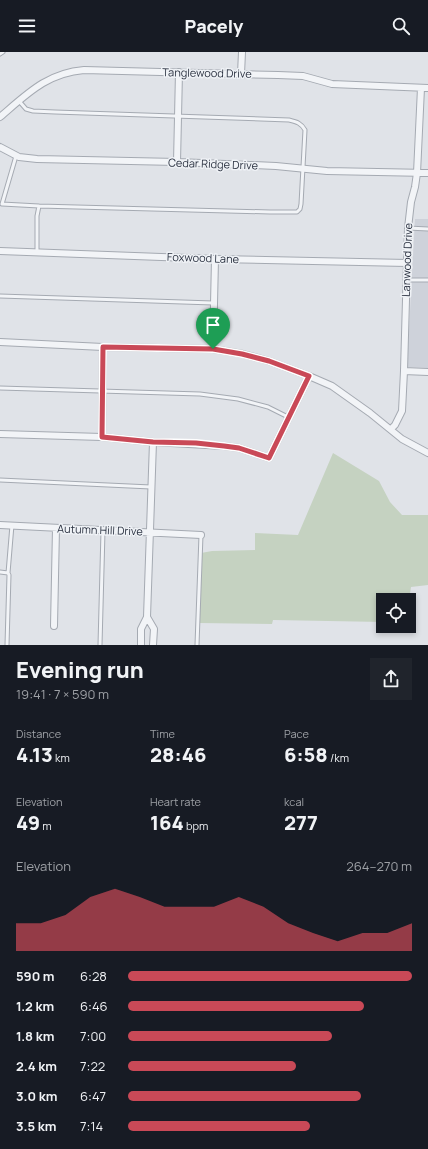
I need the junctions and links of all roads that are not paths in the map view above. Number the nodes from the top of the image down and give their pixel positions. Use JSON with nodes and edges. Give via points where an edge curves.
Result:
{"nodes":[{"id":1,"x":3,"y":52,"type":"edge"},
{"id":2,"x":242,"y":52,"type":"edge"},
{"id":3,"x":0,"y":54,"type":"edge"},
{"id":4,"x":179,"y":72,"type":"junction"},
{"id":5,"x":242,"y":74,"type":"junction"},
{"id":6,"x":421,"y":88,"type":"junction"},
{"id":7,"x":428,"y":88,"type":"edge"},
{"id":8,"x":19,"y":101,"type":"junction"},
{"id":9,"x":178,"y":116,"type":"junction"},
{"id":10,"x":0,"y":117,"type":"edge"},
{"id":11,"x":0,"y":147,"type":"edge"},
{"id":12,"x":16,"y":156,"type":"junction"},
{"id":13,"x":177,"y":162,"type":"junction"},
{"id":14,"x":302,"y":168,"type":"junction"},
{"id":15,"x":417,"y":173,"type":"junction"},
{"id":16,"x":428,"y":173,"type":"edge"},
{"id":17,"x":1,"y":204,"type":"edge"},
{"id":18,"x":39,"y":206,"type":"junction"},
{"id":19,"x":408,"y":228,"type":"junction"},
{"id":20,"x":428,"y":228,"type":"edge"},
{"id":21,"x":0,"y":251,"type":"edge"},
{"id":22,"x":37,"y":253,"type":"junction"},
{"id":23,"x":215,"y":259,"type":"junction"},
{"id":24,"x":407,"y":263,"type":"junction"},
{"id":25,"x":406,"y":280,"type":"junction"},
{"id":26,"x":428,"y":280,"type":"edge"},
{"id":27,"x":0,"y":296,"type":"edge"},
{"id":28,"x":213,"y":303,"type":"junction"},
{"id":29,"x":0,"y":342,"type":"edge"},
{"id":30,"x":103,"y":347,"type":"junction"},
{"id":31,"x":213,"y":349,"type":"junction"},
{"id":32,"x":404,"y":371,"type":"junction"},
{"id":33,"x":428,"y":372,"type":"edge"},
{"id":34,"x":309,"y":376,"type":"junction"},
{"id":35,"x":0,"y":388,"type":"edge"},
{"id":36,"x":103,"y":391,"type":"junction"},
{"id":37,"x":288,"y":417,"type":"junction"},
{"id":38,"x":391,"y":429,"type":"junction"},
{"id":39,"x":0,"y":434,"type":"edge"},
{"id":40,"x":102,"y":437,"type":"junction"},
{"id":41,"x":153,"y":442,"type":"junction"},
{"id":42,"x":428,"y":452,"type":"edge"},
{"id":43,"x":0,"y":480,"type":"edge"},
{"id":44,"x":151,"y":487,"type":"junction"},
{"id":45,"x":0,"y":525,"type":"edge"},
{"id":46,"x":12,"y":525,"type":"junction"},
{"id":47,"x":56,"y":528,"type":"junction"},
{"id":48,"x":103,"y":530,"type":"junction"},
{"id":49,"x":149,"y":531,"type":"junction"},
{"id":50,"x":200,"y":534,"type":"joint"},
{"id":51,"x":0,"y":572,"type":"edge"},
{"id":52,"x":8,"y":573,"type":"junction"},
{"id":53,"x":147,"y":617,"type":"junction"},
{"id":54,"x":54,"y":626,"type":"dead end"},
{"id":55,"x":7,"y":645,"type":"edge"},
{"id":56,"x":100,"y":645,"type":"edge"},
{"id":57,"x":141,"y":645,"type":"edge"},
{"id":58,"x":153,"y":645,"type":"edge"},
{"id":59,"x":197,"y":645,"type":"edge"}],
"edges":[{"from":1,"to":3,"type":"lane"},
{"from":2,"to":5,"type":"street"},
{"from":4,"to":5,"type":"street","name":"Tanglewood Drive"},
{"from":4,"to":8,"type":"street","name":"Tanglewood Drive","via":[[70,71],[41,83]]},
{"from":4,"to":9,"type":"street"},
{"from":5,"to":6,"type":"street","name":"Tanglewood Drive","via":[[303,76],[332,84]]},
{"from":6,"to":7,"type":"street","name":"Tanglewood Drive"},
{"from":6,"to":15,"type":"street","name":"Lanwood Drive"},
{"from":8,"to":9,"type":"lane","via":[[26,109],[33,111]]},
{"from":8,"to":10,"type":"street","name":"Tanglewood Drive"},
{"from":9,"to":13,"type":"street"},
{"from":9,"to":14,"type":"lane","via":[[298,122],[305,130]]},
{"from":11,"to":12,"type":"street","name":"Cedar Ridge Drive"},
{"from":12,"to":13,"type":"street","name":"Cedar Ridge Drive","via":[[54,160]]},
{"from":12,"to":17,"type":"lane"},
{"from":13,"to":14,"type":"street","name":"Cedar Ridge Drive"},
{"from":14,"to":15,"type":"street","name":"Cedar Ridge Drive"},
{"from":14,"to":18,"type":"lane","via":[[301,204],[297,212],[293,213]]},
{"from":15,"to":16,"type":"street","name":"Cedar Ridge Drive"},
{"from":15,"to":19,"type":"street","name":"Lanwood Drive"},
{"from":17,"to":18,"type":"lane"},
{"from":18,"to":22,"type":"lane"},
{"from":19,"to":20,"type":"lane"},
{"from":19,"to":24,"type":"street","name":"Lanwood Drive"},
{"from":21,"to":22,"type":"street","name":"Foxwood Lane"},
{"from":22,"to":23,"type":"street","name":"Foxwood Lane"},
{"from":23,"to":24,"type":"street","name":"Foxwood Lane"},
{"from":23,"to":28,"type":"street"},
{"from":24,"to":25,"type":"street","name":"Lanwood Drive"},
{"from":25,"to":26,"type":"lane"},
{"from":25,"to":32,"type":"street","name":"Lanwood Drive"},
{"from":27,"to":28,"type":"lane"},
{"from":28,"to":31,"type":"street"},
{"from":29,"to":30,"type":"street"},
{"from":30,"to":31,"type":"street"},
{"from":30,"to":36,"type":"street"},
{"from":31,"to":34,"type":"street","via":[[269,361]]},
{"from":32,"to":33,"type":"street"},
{"from":32,"to":38,"type":"street","name":"Lanwood Drive","via":[[402,412]]},
{"from":34,"to":37,"type":"street"},
{"from":34,"to":38,"type":"street","via":[[332,386]]},
{"from":35,"to":36,"type":"lane"},
{"from":36,"to":37,"type":"lane","via":[[221,396],[253,403]]},
{"from":36,"to":40,"type":"street"},
{"from":37,"to":41,"type":"street","via":[[269,458],[239,448]]},
{"from":38,"to":42,"type":"street","via":[[402,439]]},
{"from":39,"to":40,"type":"street"},
{"from":40,"to":41,"type":"street"},
{"from":41,"to":44,"type":"street"},
{"from":43,"to":44,"type":"lane"},
{"from":44,"to":49,"type":"street"},
{"from":45,"to":46,"type":"street","name":"Autumn Hill Drive"},
{"from":46,"to":47,"type":"street","name":"Autumn Hill Drive"},
{"from":46,"to":52,"type":"lane"},
{"from":47,"to":48,"type":"street","name":"Autumn Hill Drive"},
{"from":47,"to":54,"type":"street"},
{"from":48,"to":49,"type":"street","name":"Autumn Hill Drive"},
{"from":48,"to":56,"type":"lane"},
{"from":49,"to":50,"type":"street","name":"Autumn Hill Drive"},
{"from":49,"to":53,"type":"street"},
{"from":50,"to":59,"type":"lane"},
{"from":51,"to":52,"type":"lane"},
{"from":52,"to":55,"type":"lane"},
{"from":53,"to":57,"type":"street","via":[[141,629]]},
{"from":53,"to":58,"type":"street","via":[[154,629]]}]}
